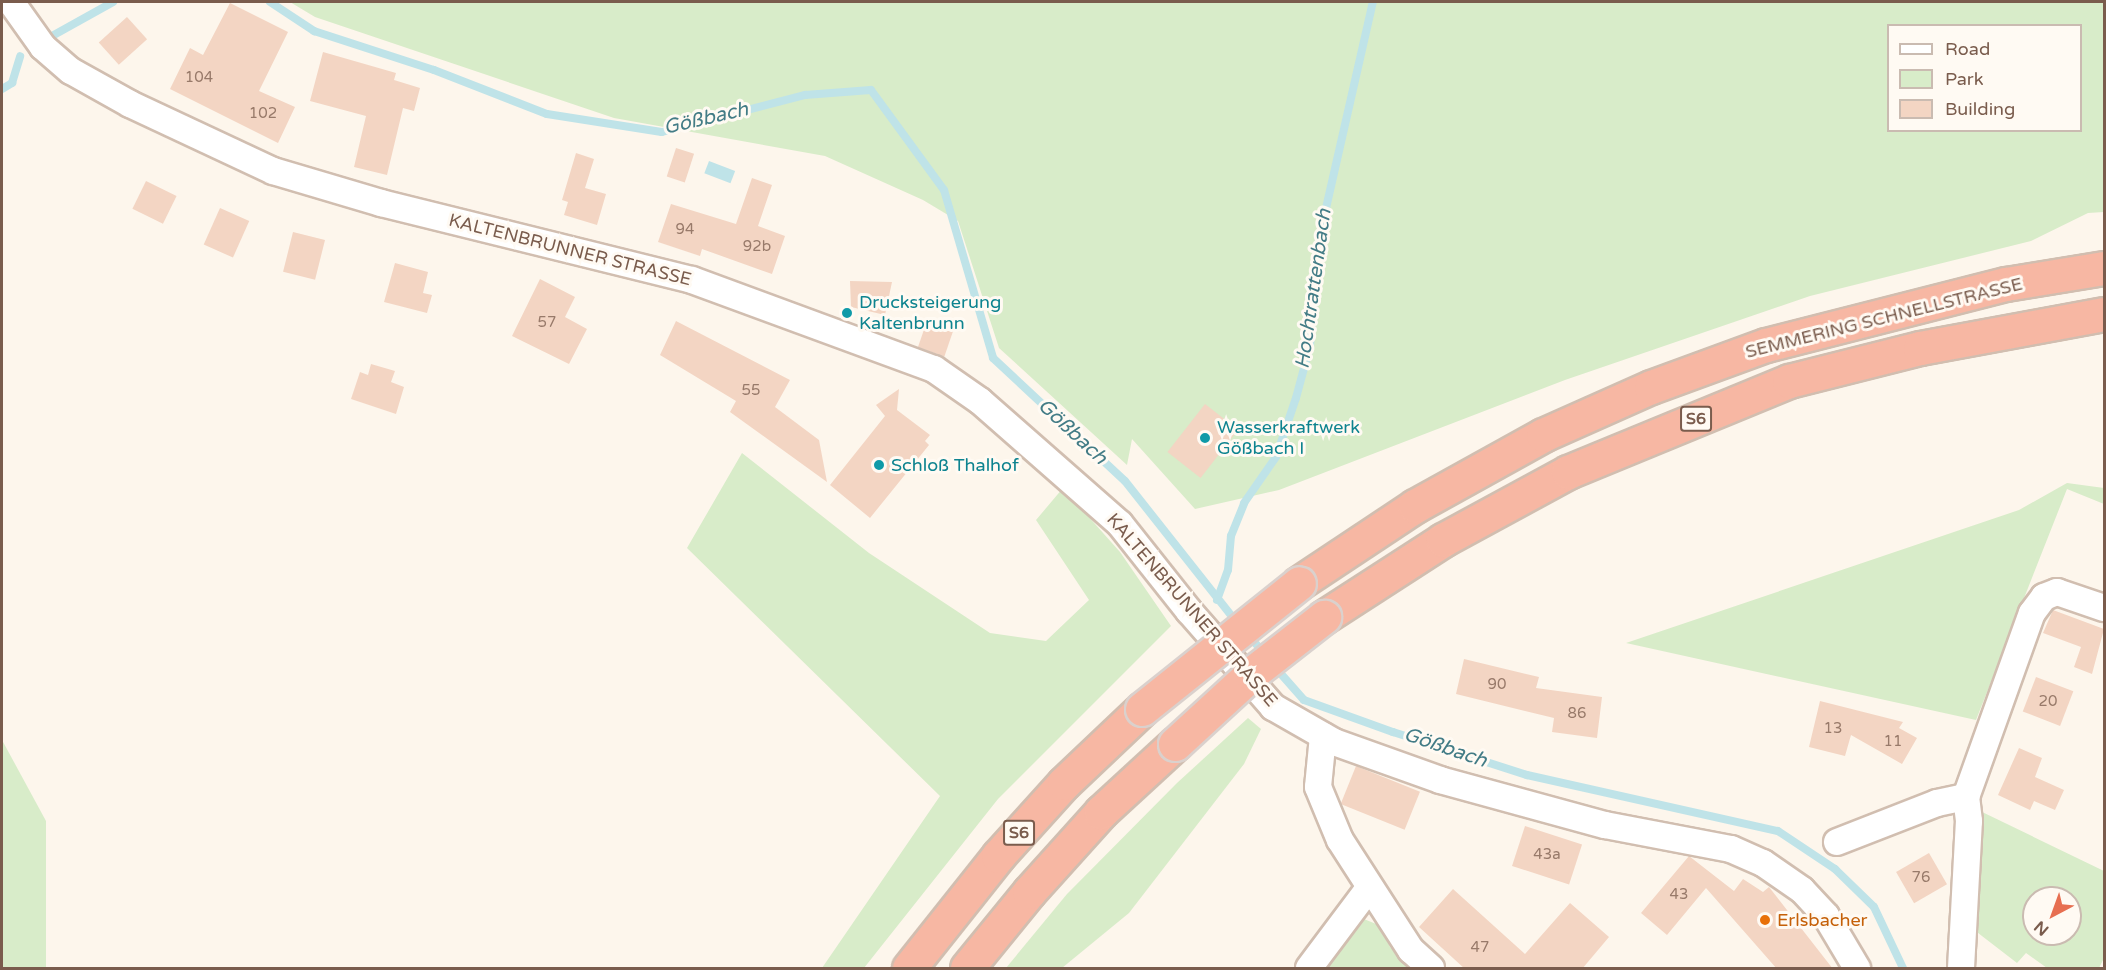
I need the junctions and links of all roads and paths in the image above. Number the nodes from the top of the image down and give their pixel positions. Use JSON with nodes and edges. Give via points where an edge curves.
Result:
{"nodes":[{"id":1,"x":11,"y":2,"type":"edge"},
{"id":2,"x":2104,"y":268,"type":"edge"},
{"id":3,"x":2104,"y":314,"type":"edge"},
{"id":4,"x":2104,"y":608,"type":"edge"},
{"id":5,"x":1323,"y":736,"type":"junction"},
{"id":6,"x":1966,"y":797,"type":"junction"},
{"id":7,"x":1837,"y":842,"type":"dead end"},
{"id":8,"x":1369,"y":888,"type":"junction"},
{"id":9,"x":909,"y":969,"type":"edge"},
{"id":10,"x":967,"y":969,"type":"edge"},
{"id":11,"x":1309,"y":969,"type":"edge"},
{"id":12,"x":1431,"y":969,"type":"edge"},
{"id":13,"x":1857,"y":969,"type":"edge"},
{"id":14,"x":1961,"y":969,"type":"edge"}],
"edges":[{"from":1,"to":5,"type":"street","name":"KALTENBRUNNER STRASSE","via":[[43,47],[71,71],[130,104],[273,171],[381,203],[692,280],[934,369],[980,401],[1111,516],[1273,707]]},
{"from":2,"to":9,"type":"highway","name":"SEMMERING SCHNELLSTRASSE","number":"S6","bridge":true,"via":[[2006,284],[1766,345],[1651,387],[1543,435],[1424,501],[1299,583],[1142,709],[1064,783],[998,856]]},
{"from":3,"to":10,"type":"highway","number":"S6","bridge":true,"via":[[1931,346],[1789,381],[1568,472],[1443,540],[1324,617],[1251,674],[1101,812]]},
{"from":4,"to":6,"type":"street","via":[[2057,592],[2044,597],[2032,613]]},
{"from":5,"to":8,"type":"street","via":[[1318,787],[1340,840]]},
{"from":5,"to":13,"type":"street","name":"KALTENBRUNNER STRASSE","via":[[1384,761],[1492,795],[1605,825],[1731,849],[1808,882]]},
{"from":6,"to":7,"type":"street","via":[[1937,803]]},
{"from":6,"to":14,"type":"street","via":[[1970,821]]},
{"from":8,"to":11,"type":"street"},
{"from":8,"to":12,"type":"street","via":[[1411,950]]}]}
